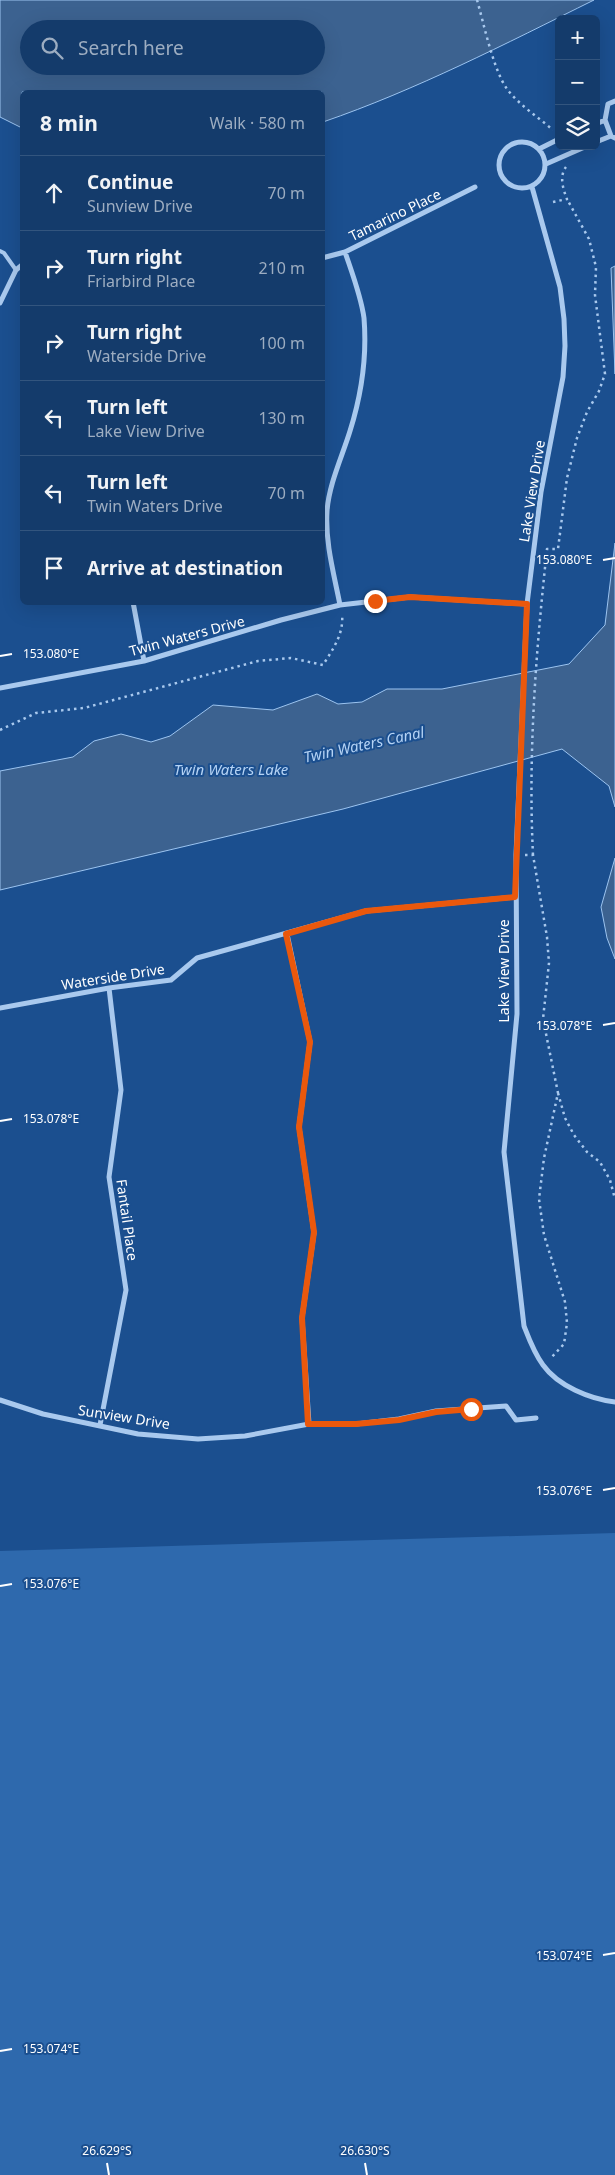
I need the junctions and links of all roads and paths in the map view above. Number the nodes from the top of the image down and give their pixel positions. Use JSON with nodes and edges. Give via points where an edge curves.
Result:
{"nodes":[{"id":1,"x":477,"y":0,"type":"edge"},
{"id":2,"x":615,"y":101,"type":"edge"},
{"id":3,"x":605,"y":120,"type":"junction"},
{"id":4,"x":600,"y":122,"type":"edge"},
{"id":5,"x":555,"y":131,"type":"edge"},
{"id":6,"x":613,"y":137,"type":"edge"},
{"id":7,"x":555,"y":141,"type":"edge"},
{"id":8,"x":600,"y":141,"type":"edge"},
{"id":9,"x":539,"y":149,"type":"junction"},
{"id":10,"x":578,"y":150,"type":"edge"},
{"id":11,"x":569,"y":162,"type":"dead end"},
{"id":12,"x":546,"y":164,"type":"junction"},
{"id":13,"x":475,"y":187,"type":"dead end"},
{"id":14,"x":532,"y":187,"type":"junction"},
{"id":15,"x":567,"y":199,"type":"junction"},
{"id":16,"x":553,"y":202,"type":"dead end"},
{"id":17,"x":0,"y":251,"type":"edge"},
{"id":18,"x":345,"y":252,"type":"junction"},
{"id":19,"x":325,"y":257,"type":"edge"},
{"id":20,"x":20,"y":267,"type":"edge"},
{"id":21,"x":16,"y":270,"type":"junction"},
{"id":22,"x":0,"y":303,"type":"edge"},
{"id":23,"x":527,"y":604,"type":"junction"},
{"id":24,"x":134,"y":605,"type":"edge"},
{"id":25,"x":340,"y":605,"type":"junction"},
{"id":26,"x":144,"y":661,"type":"junction"},
{"id":27,"x":0,"y":688,"type":"edge"},
{"id":28,"x":0,"y":730,"type":"edge"},
{"id":29,"x":516,"y":855,"type":"junction"},
{"id":30,"x":533,"y":855,"type":"junction"},
{"id":31,"x":515,"y":897,"type":"junction"},
{"id":32,"x":286,"y":934,"type":"junction"},
{"id":33,"x":109,"y":988,"type":"junction"},
{"id":34,"x":0,"y":1008,"type":"edge"},
{"id":35,"x":558,"y":1092,"type":"junction"},
{"id":36,"x":615,"y":1199,"type":"edge"},
{"id":37,"x":544,"y":1366,"type":"junction"},
{"id":38,"x":0,"y":1400,"type":"edge"},
{"id":39,"x":615,"y":1402,"type":"edge"},
{"id":40,"x":536,"y":1418,"type":"dead end"},
{"id":41,"x":308,"y":1424,"type":"junction"},
{"id":42,"x":100,"y":1425,"type":"junction"}],
"edges":[{"from":1,"to":5,"type":"path","via":[[506,88]]},
{"from":2,"to":3,"type":"street","via":[[608,104]]},
{"from":3,"to":4,"type":"street"},
{"from":3,"to":6,"type":"street"},
{"from":6,"to":8,"type":"street"},
{"from":7,"to":9,"type":"street"},
{"from":9,"to":12,"type":"street"},
{"from":9,"to":14,"type":"street","via":[[517,142],[504,150],[500,157],[504,179],[516,188]]},
{"from":10,"to":12,"type":"street"},
{"from":11,"to":15,"type":"path","via":[[564,169],[562,185]]},
{"from":12,"to":14,"type":"street","via":[[542,178]]},
{"from":13,"to":18,"type":"street","name":"Tamarino Place"},
{"from":14,"to":23,"type":"street","name":"Lake View Drive","via":[[560,287],[565,346],[563,377],[540,492]]},
{"from":15,"to":16,"type":"path"},
{"from":15,"to":30,"type":"path","via":[[586,232],[596,267],[605,374],[576,438],[567,478],[558,550],[547,549],[538,638],[530,802]]},
{"from":17,"to":21,"type":"lane"},
{"from":18,"to":19,"type":"street","name":"Tamarino Place"},
{"from":18,"to":25,"type":"street","via":[[364,317],[364,338],[360,392],[327,509],[326,534]]},
{"from":20,"to":21,"type":"street"},
{"from":21,"to":22,"type":"street"},
{"from":23,"to":25,"type":"street","name":"Twin Waters Drive","via":[[410,597]]},
{"from":23,"to":29,"type":"street","name":"Lake View Drive"},
{"from":24,"to":26,"type":"street"},
{"from":25,"to":26,"type":"street","name":"Twin Waters Drive"},
{"from":25,"to":28,"type":"path","via":[[342,628],[323,665],[291,658],[258,661],[84,708],[36,713]]},
{"from":26,"to":27,"type":"street","name":"Twin Waters Drive"},
{"from":29,"to":30,"type":"path"},
{"from":29,"to":31,"type":"street","name":"Lake View Drive"},
{"from":30,"to":35,"type":"path","via":[[549,963],[543,1019]]},
{"from":31,"to":32,"type":"street","name":"Waterside Drive","via":[[366,911]]},
{"from":31,"to":37,"type":"street","name":"Lake View Drive","via":[[517,1014],[504,1152],[524,1326]]},
{"from":32,"to":33,"type":"street","name":"Waterside Drive","via":[[197,958],[171,980]]},
{"from":32,"to":41,"type":"street","via":[[310,1042],[299,1127],[314,1232],[302,1318]]},
{"from":33,"to":34,"type":"street","name":"Waterside Drive"},
{"from":33,"to":42,"type":"street","name":"Fantail Place","via":[[121,1090],[109,1177],[126,1290]]},
{"from":35,"to":36,"type":"path","via":[[570,1127],[587,1152],[600,1162],[610,1180]]},
{"from":35,"to":37,"type":"path","via":[[539,1199],[544,1235],[565,1302],[567,1323],[564,1344]]},
{"from":37,"to":39,"type":"street","name":"Lake View Drive","via":[[560,1381],[583,1394]]},
{"from":38,"to":42,"type":"street","name":"Sunview Drive","via":[[43,1414]]},
{"from":40,"to":41,"type":"street","name":"Sunview Drive","via":[[516,1420],[506,1406],[356,1424]]},
{"from":41,"to":42,"type":"street","name":"Sunview Drive","via":[[245,1436],[198,1438],[138,1434]]}]}
